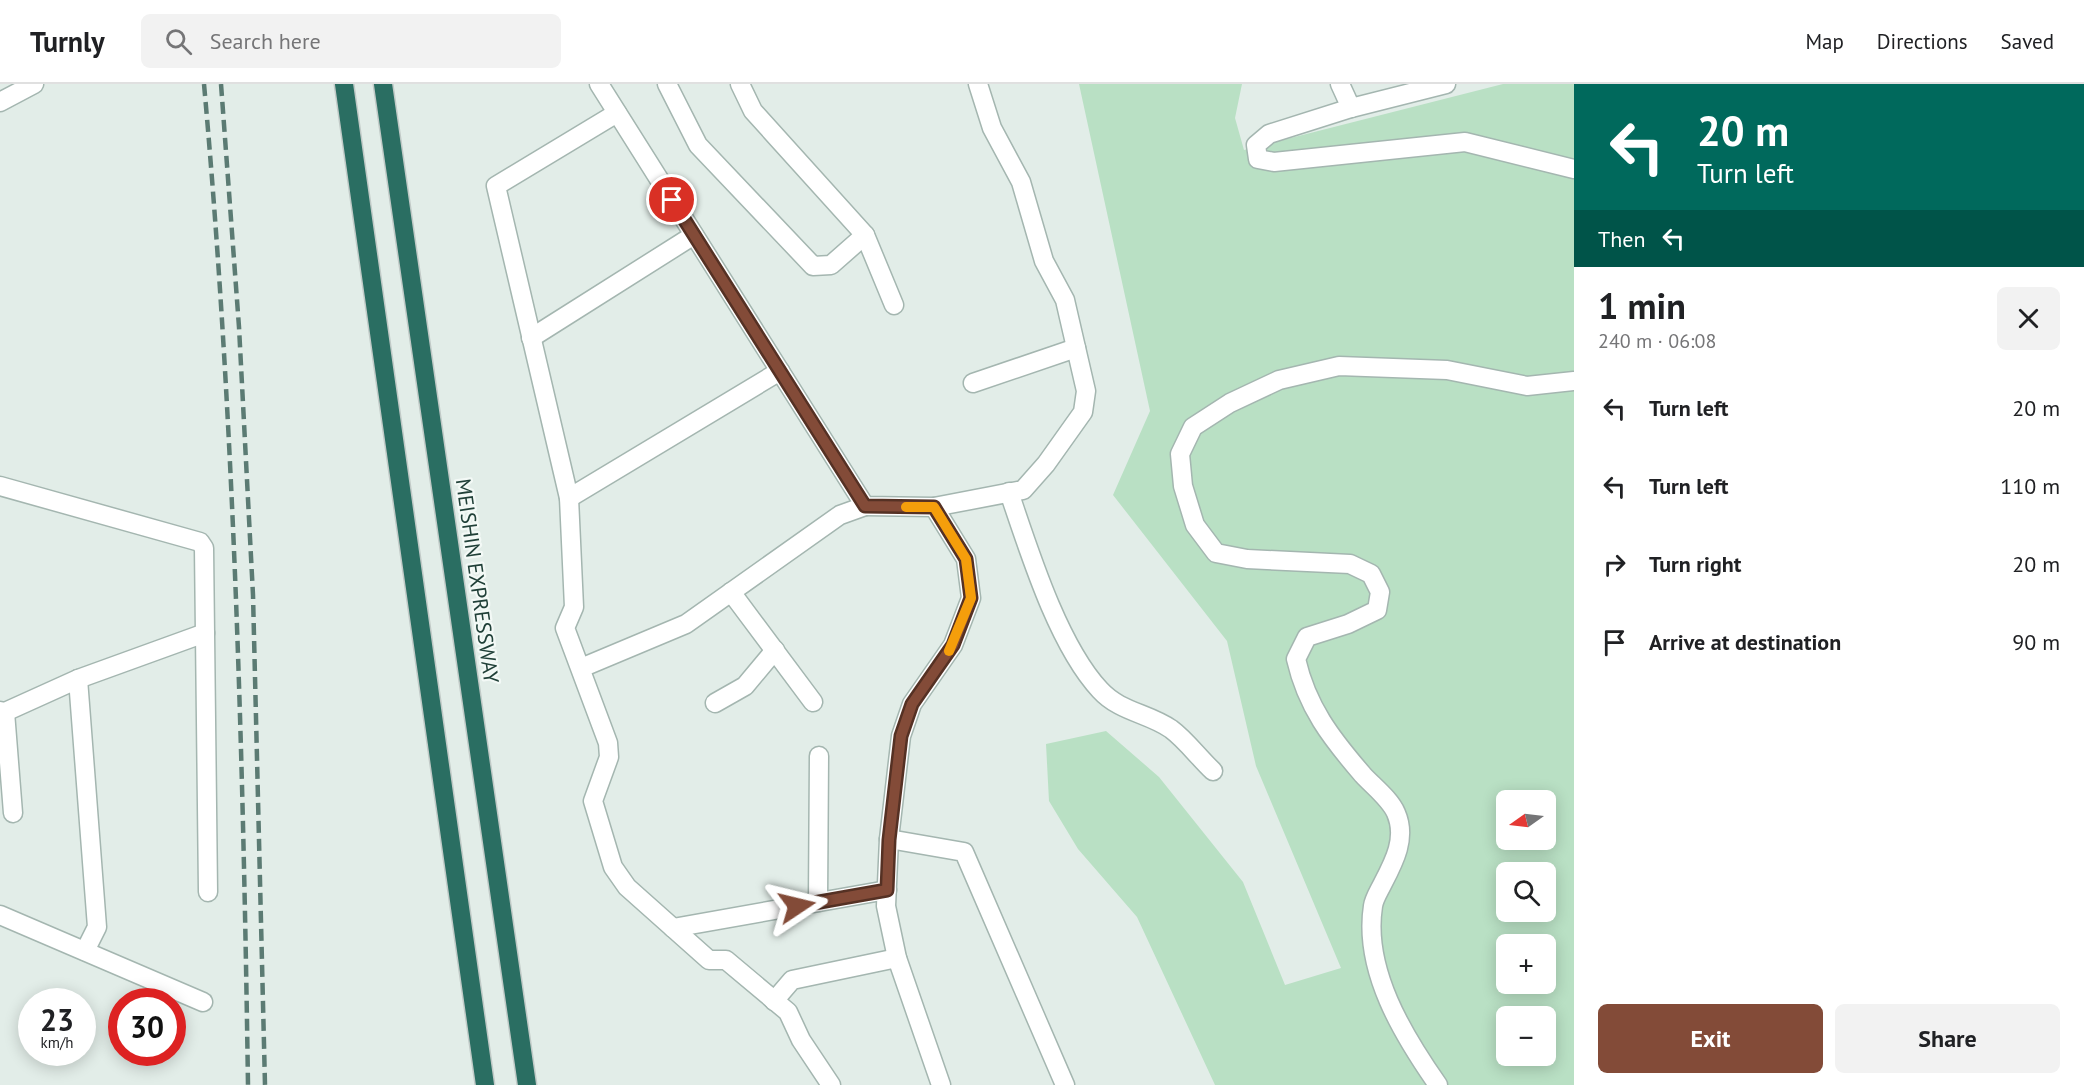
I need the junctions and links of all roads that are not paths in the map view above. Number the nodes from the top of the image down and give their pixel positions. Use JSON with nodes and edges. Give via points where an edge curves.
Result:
{"nodes":[{"id":1,"x":34,"y":84,"type":"edge"},
{"id":2,"x":344,"y":84,"type":"edge"},
{"id":3,"x":384,"y":84,"type":"edge"},
{"id":4,"x":599,"y":84,"type":"edge"},
{"id":5,"x":667,"y":84,"type":"edge"},
{"id":6,"x":740,"y":84,"type":"edge"},
{"id":7,"x":978,"y":84,"type":"edge"},
{"id":8,"x":1340,"y":84,"type":"edge"},
{"id":9,"x":1446,"y":84,"type":"edge"},
{"id":10,"x":0,"y":102,"type":"edge"},
{"id":11,"x":1351,"y":108,"type":"junction"},
{"id":12,"x":617,"y":113,"type":"junction"},
{"id":13,"x":1574,"y":169,"type":"edge"},
{"id":14,"x":865,"y":235,"type":"junction"},
{"id":15,"x":694,"y":236,"type":"junction"},
{"id":16,"x":894,"y":305,"type":"dead end"},
{"id":17,"x":531,"y":338,"type":"junction"},
{"id":18,"x":1076,"y":348,"type":"junction"},
{"id":19,"x":780,"y":371,"type":"junction"},
{"id":20,"x":1574,"y":381,"type":"edge"},
{"id":21,"x":973,"y":383,"type":"dead end"},
{"id":22,"x":0,"y":486,"type":"edge"},
{"id":23,"x":1009,"y":492,"type":"junction"},
{"id":24,"x":569,"y":498,"type":"junction"},
{"id":25,"x":865,"y":506,"type":"junction"},
{"id":26,"x":934,"y":507,"type":"junction"},
{"id":27,"x":731,"y":592,"type":"junction"},
{"id":28,"x":205,"y":633,"type":"junction"},
{"id":29,"x":775,"y":650,"type":"junction"},
{"id":30,"x":581,"y":668,"type":"junction"},
{"id":31,"x":78,"y":679,"type":"junction"},
{"id":32,"x":813,"y":702,"type":"dead end"},
{"id":33,"x":715,"y":704,"type":"dead end"},
{"id":34,"x":2,"y":712,"type":"edge"},
{"id":35,"x":819,"y":756,"type":"dead end"},
{"id":36,"x":1212,"y":771,"type":"dead end"},
{"id":37,"x":13,"y":813,"type":"dead end"},
{"id":38,"x":889,"y":840,"type":"junction"},
{"id":39,"x":887,"y":890,"type":"junction"},
{"id":40,"x":208,"y":892,"type":"dead end"},
{"id":41,"x":818,"y":902,"type":"junction"},
{"id":42,"x":0,"y":915,"type":"edge"},
{"id":43,"x":673,"y":928,"type":"junction"},
{"id":44,"x":85,"y":951,"type":"junction"},
{"id":45,"x":897,"y":958,"type":"junction"},
{"id":46,"x":774,"y":1001,"type":"junction"},
{"id":47,"x":203,"y":1002,"type":"dead end"},
{"id":48,"x":485,"y":1085,"type":"edge"},
{"id":49,"x":527,"y":1085,"type":"edge"},
{"id":50,"x":831,"y":1085,"type":"edge"},
{"id":51,"x":941,"y":1085,"type":"edge"},
{"id":52,"x":1065,"y":1085,"type":"edge"},
{"id":53,"x":1438,"y":1085,"type":"edge"}],
"edges":[{"from":1,"to":10,"type":"street"},
{"from":2,"to":48,"type":"highway"},
{"from":3,"to":49,"type":"highway","name":"MEISHIN EXPRESSWAY"},
{"from":4,"to":12,"type":"street"},
{"from":5,"to":14,"type":"street","via":[[698,145],[813,266],[831,265]]},
{"from":6,"to":14,"type":"street","via":[[753,111]]},
{"from":7,"to":18,"type":"street","via":[[992,128],[1021,182],[1044,261],[1065,300]]},
{"from":8,"to":11,"type":"street"},
{"from":9,"to":11,"type":"street"},
{"from":11,"to":13,"type":"street","via":[[1269,134],[1256,145],[1258,159],[1275,162],[1465,142]]},
{"from":12,"to":15,"type":"street"},
{"from":12,"to":17,"type":"street","via":[[496,186]]},
{"from":14,"to":16,"type":"street"},
{"from":15,"to":17,"type":"street"},
{"from":15,"to":19,"type":"street"},
{"from":17,"to":24,"type":"street"},
{"from":18,"to":21,"type":"street"},
{"from":18,"to":23,"type":"street","via":[[1086,392],[1083,412],[1023,490]]},
{"from":19,"to":24,"type":"street"},
{"from":19,"to":25,"type":"street"},
{"from":20,"to":53,"type":"street","via":[[1527,386],[1447,370],[1340,366],[1279,380],[1230,403],[1193,427],[1180,454],[1183,486],[1195,525],[1216,553],[1247,559],[1350,564],[1371,574],[1380,592],[1377,610],[1307,637],[1296,658],[1313,709],[1396,812],[1402,840],[1373,904],[1372,940],[1381,984]]},
{"from":22,"to":28,"type":"street","via":[[200,542],[204,548]]},
{"from":23,"to":26,"type":"street"},
{"from":23,"to":36,"type":"street","via":[[1041,583],[1063,631],[1100,691],[1122,708],[1171,729]]},
{"from":24,"to":30,"type":"street","via":[[573,607],[565,628]]},
{"from":25,"to":26,"type":"street"},
{"from":25,"to":27,"type":"street","via":[[840,515]]},
{"from":26,"to":38,"type":"street","via":[[966,559],[971,598],[953,645],[912,704],[901,736]]},
{"from":27,"to":29,"type":"street"},
{"from":27,"to":30,"type":"street","via":[[686,624]]},
{"from":28,"to":31,"type":"street"},
{"from":28,"to":40,"type":"street"},
{"from":29,"to":32,"type":"street"},
{"from":29,"to":33,"type":"street","via":[[745,686]]},
{"from":30,"to":43,"type":"street","via":[[608,743],[609,757],[593,801],[613,867],[627,887]]},
{"from":31,"to":34,"type":"street"},
{"from":31,"to":44,"type":"street","via":[[97,927]]},
{"from":34,"to":37,"type":"street"},
{"from":35,"to":41,"type":"street"},
{"from":38,"to":39,"type":"street"},
{"from":38,"to":52,"type":"street","via":[[964,852]]},
{"from":39,"to":41,"type":"street"},
{"from":39,"to":45,"type":"street","via":[[886,906]]},
{"from":41,"to":43,"type":"street"},
{"from":42,"to":44,"type":"street"},
{"from":43,"to":46,"type":"street","via":[[709,960],[726,960]]},
{"from":44,"to":47,"type":"street"},
{"from":45,"to":46,"type":"street","via":[[792,980]]},
{"from":45,"to":51,"type":"street"},
{"from":46,"to":50,"type":"street","via":[[788,1012],[801,1040]]}]}
